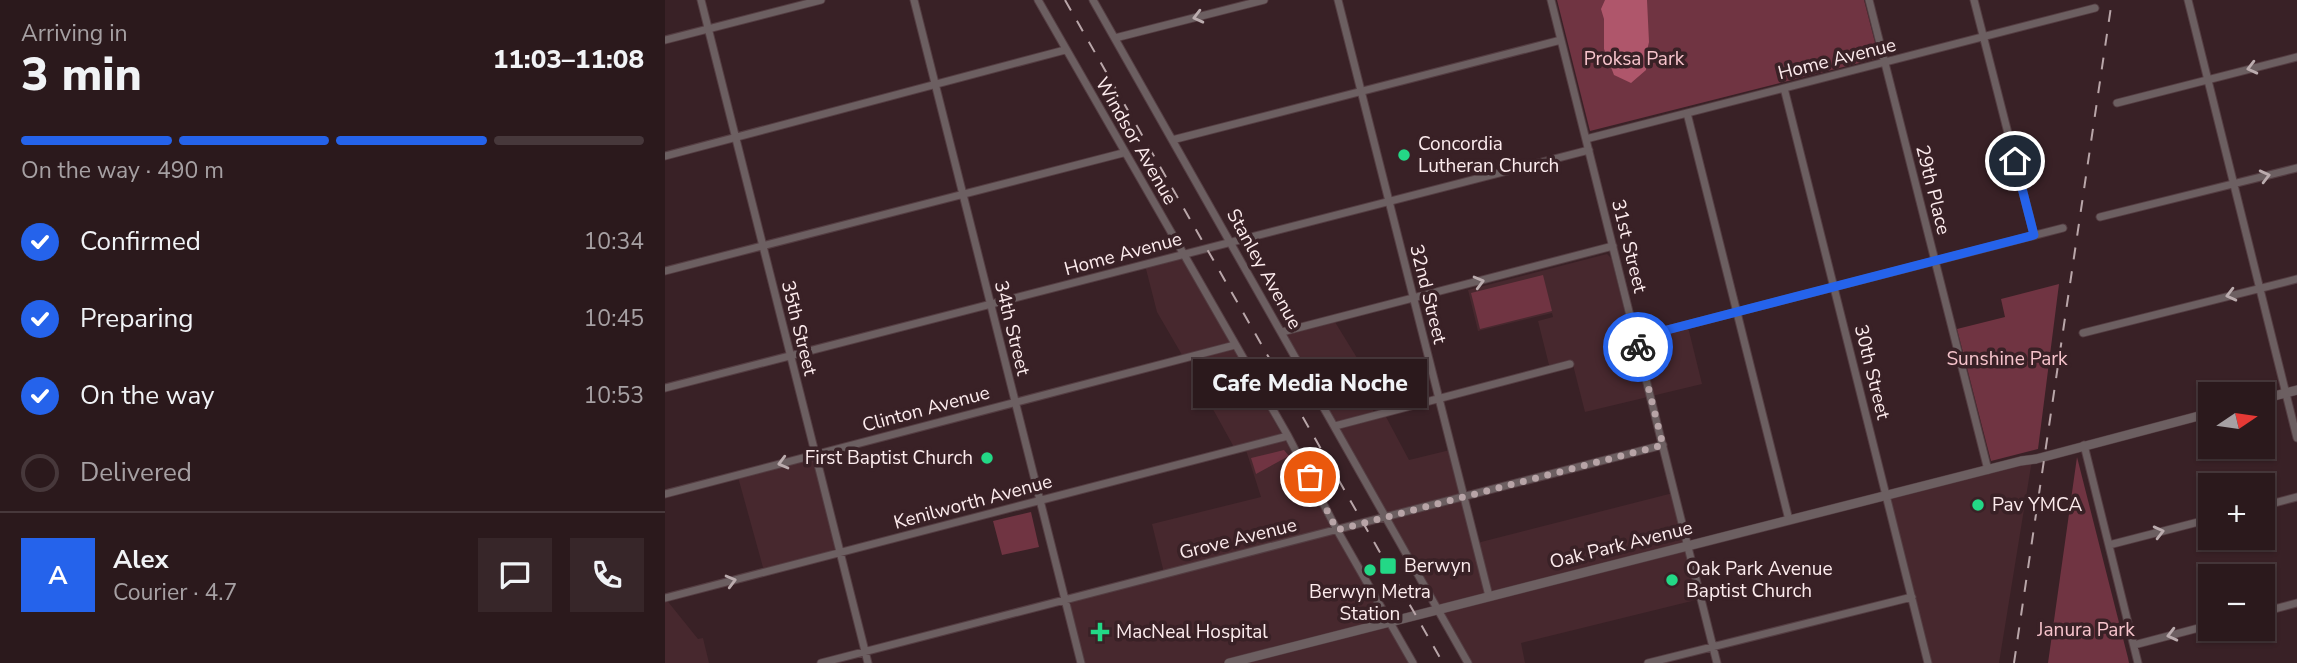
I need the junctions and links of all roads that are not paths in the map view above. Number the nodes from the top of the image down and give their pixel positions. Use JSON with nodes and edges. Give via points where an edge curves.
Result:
{"nodes":[{"id":1,"x":701,"y":0,"type":"edge"},
{"id":2,"x":821,"y":0,"type":"edge"},
{"id":3,"x":913,"y":0,"type":"edge"},
{"id":4,"x":1038,"y":0,"type":"edge"},
{"id":5,"x":1093,"y":0,"type":"edge"},
{"id":6,"x":1264,"y":0,"type":"edge"},
{"id":7,"x":1338,"y":0,"type":"edge"},
{"id":8,"x":1551,"y":0,"type":"edge"},
{"id":9,"x":1869,"y":0,"type":"edge"},
{"id":10,"x":1974,"y":0,"type":"edge"},
{"id":11,"x":2188,"y":0,"type":"edge"},
{"id":12,"x":2095,"y":8,"type":"dead end"},
{"id":13,"x":708,"y":29,"type":"junction"},
{"id":14,"x":1983,"y":36,"type":"junction"},
{"id":15,"x":1115,"y":38,"type":"junction"},
{"id":16,"x":665,"y":40,"type":"edge"},
{"id":17,"x":1561,"y":40,"type":"junction"},
{"id":18,"x":1065,"y":50,"type":"junction"},
{"id":19,"x":2297,"y":57,"type":"edge"},
{"id":20,"x":1885,"y":63,"type":"junction"},
{"id":21,"x":2207,"y":79,"type":"junction"},
{"id":22,"x":935,"y":85,"type":"junction"},
{"id":23,"x":1784,"y":88,"type":"junction"},
{"id":24,"x":1361,"y":92,"type":"junction"},
{"id":25,"x":2117,"y":103,"type":"dead end"},
{"id":26,"x":1687,"y":113,"type":"junction"},
{"id":27,"x":735,"y":137,"type":"junction"},
{"id":28,"x":1586,"y":139,"type":"junction"},
{"id":29,"x":1172,"y":140,"type":"junction"},
{"id":30,"x":1588,"y":150,"type":"junction"},
{"id":31,"x":1123,"y":153,"type":"junction"},
{"id":32,"x":665,"y":156,"type":"edge"},
{"id":33,"x":2297,"y":168,"type":"edge"},
{"id":34,"x":2234,"y":184,"type":"junction"},
{"id":35,"x":962,"y":194,"type":"junction"},
{"id":36,"x":1388,"y":201,"type":"junction"},
{"id":37,"x":2100,"y":217,"type":"dead end"},
{"id":38,"x":2063,"y":228,"type":"dead end"},
{"id":39,"x":2034,"y":235,"type":"junction"},
{"id":40,"x":1230,"y":242,"type":"junction"},
{"id":41,"x":763,"y":246,"type":"junction"},
{"id":42,"x":1613,"y":246,"type":"junction"},
{"id":43,"x":1184,"y":254,"type":"junction"},
{"id":44,"x":1935,"y":261,"type":"junction"},
{"id":45,"x":665,"y":271,"type":"edge"},
{"id":46,"x":2297,"y":279,"type":"edge"},
{"id":47,"x":1834,"y":287,"type":"junction"},
{"id":48,"x":2260,"y":288,"type":"junction"},
{"id":49,"x":1413,"y":299,"type":"junction"},
{"id":50,"x":989,"y":304,"type":"junction"},
{"id":51,"x":1737,"y":311,"type":"junction"},
{"id":52,"x":1282,"y":332,"type":"junction"},
{"id":53,"x":2083,"y":333,"type":"dead end"},
{"id":54,"x":1636,"y":338,"type":"junction"},
{"id":55,"x":1235,"y":345,"type":"junction"},
{"id":56,"x":790,"y":356,"type":"junction"},
{"id":57,"x":1570,"y":364,"type":"dead end"},
{"id":58,"x":665,"y":388,"type":"edge"},
{"id":59,"x":2297,"y":390,"type":"edge"},
{"id":60,"x":2286,"y":393,"type":"junction"},
{"id":61,"x":2275,"y":396,"type":"edge"},
{"id":62,"x":1438,"y":399,"type":"junction"},
{"id":63,"x":1015,"y":402,"type":"junction"},
{"id":64,"x":2198,"y":415,"type":"edge"},
{"id":65,"x":1335,"y":426,"type":"junction"},
{"id":66,"x":1288,"y":436,"type":"junction"},
{"id":67,"x":2297,"y":438,"type":"edge"},
{"id":68,"x":1663,"y":445,"type":"junction"},
{"id":69,"x":2084,"y":445,"type":"junction"},
{"id":70,"x":815,"y":455,"type":"junction"},
{"id":71,"x":1988,"y":470,"type":"junction"},
{"id":72,"x":665,"y":494,"type":"edge"},
{"id":73,"x":1886,"y":495,"type":"junction"},
{"id":74,"x":2297,"y":497,"type":"edge"},
{"id":75,"x":1464,"y":498,"type":"junction"},
{"id":76,"x":1040,"y":501,"type":"junction"},
{"id":77,"x":2275,"y":503,"type":"edge"},
{"id":78,"x":1386,"y":517,"type":"junction"},
{"id":79,"x":1789,"y":520,"type":"junction"},
{"id":80,"x":2198,"y":522,"type":"edge"},
{"id":81,"x":1337,"y":530,"type":"junction"},
{"id":82,"x":2109,"y":545,"type":"junction"},
{"id":83,"x":1688,"y":546,"type":"junction"},
{"id":84,"x":840,"y":552,"type":"junction"},
{"id":85,"x":1489,"y":596,"type":"junction"},
{"id":86,"x":1912,"y":597,"type":"junction"},
{"id":87,"x":665,"y":598,"type":"edge"},
{"id":88,"x":1065,"y":600,"type":"junction"},
{"id":89,"x":2297,"y":603,"type":"edge"},
{"id":90,"x":1437,"y":609,"type":"junction"},
{"id":91,"x":2275,"y":609,"type":"edge"},
{"id":92,"x":1389,"y":622,"type":"junction"},
{"id":93,"x":2198,"y":628,"type":"edge"},
{"id":94,"x":2134,"y":645,"type":"junction"},
{"id":95,"x":1713,"y":647,"type":"junction"},
{"id":96,"x":865,"y":652,"type":"junction"},
{"id":97,"x":821,"y":663,"type":"edge"},
{"id":98,"x":868,"y":663,"type":"edge"},
{"id":99,"x":1081,"y":663,"type":"edge"},
{"id":100,"x":1229,"y":663,"type":"edge"},
{"id":101,"x":1413,"y":663,"type":"edge"},
{"id":102,"x":1468,"y":663,"type":"edge"},
{"id":103,"x":1648,"y":663,"type":"edge"},
{"id":104,"x":1717,"y":663,"type":"edge"},
{"id":105,"x":1928,"y":663,"type":"edge"},
{"id":106,"x":2139,"y":663,"type":"edge"}],
"edges":[{"from":1,"to":13,"type":"street","name":"35th Street"},
{"from":2,"to":13,"type":"street"},
{"from":3,"to":22,"type":"street","name":"34th Street"},
{"from":4,"to":18,"type":"street","name":"Windsor Avenue"},
{"from":5,"to":15,"type":"street","name":"Stanley Avenue"},
{"from":6,"to":15,"type":"street","one_way":true},
{"from":7,"to":24,"type":"street","name":"32nd Street"},
{"from":8,"to":17,"type":"street","name":"31st Street"},
{"from":9,"to":20,"type":"street","name":"29th Place"},
{"from":10,"to":14,"type":"street"},
{"from":11,"to":21,"type":"street"},
{"from":12,"to":14,"type":"street","name":"Home Avenue"},
{"from":13,"to":16,"type":"street"},
{"from":13,"to":27,"type":"street","name":"35th Street"},
{"from":14,"to":20,"type":"street","name":"Home Avenue"},
{"from":14,"to":39,"type":"street"},
{"from":15,"to":29,"type":"street","name":"Stanley Avenue"},
{"from":17,"to":24,"type":"street"},
{"from":17,"to":28,"type":"street","name":"31st Street"},
{"from":18,"to":22,"type":"street"},
{"from":18,"to":31,"type":"street","name":"Windsor Avenue"},
{"from":19,"to":21,"type":"street","one_way":true},
{"from":20,"to":23,"type":"street","name":"Home Avenue"},
{"from":20,"to":44,"type":"street","name":"29th Place"},
{"from":21,"to":25,"type":"street"},
{"from":21,"to":34,"type":"street"},
{"from":22,"to":27,"type":"street"},
{"from":22,"to":35,"type":"street","name":"34th Street"},
{"from":23,"to":26,"type":"street","name":"Home Avenue"},
{"from":23,"to":47,"type":"street","name":"30th Street"},
{"from":24,"to":29,"type":"street"},
{"from":24,"to":36,"type":"street","name":"32nd Street"},
{"from":26,"to":28,"type":"street","name":"Home Avenue"},
{"from":26,"to":51,"type":"street"},
{"from":27,"to":32,"type":"street"},
{"from":27,"to":41,"type":"street","name":"35th Street"},
{"from":28,"to":30,"type":"street","name":"31st Street"},
{"from":29,"to":40,"type":"street","name":"Stanley Avenue"},
{"from":30,"to":36,"type":"street","name":"Home Avenue"},
{"from":30,"to":42,"type":"street","name":"31st Street"},
{"from":31,"to":35,"type":"street"},
{"from":31,"to":43,"type":"street","name":"Windsor Avenue"},
{"from":34,"to":33,"type":"street","one_way":true},
{"from":34,"to":37,"type":"street"},
{"from":34,"to":48,"type":"street"},
{"from":35,"to":41,"type":"street"},
{"from":35,"to":50,"type":"street","name":"34th Street"},
{"from":36,"to":40,"type":"street","name":"Home Avenue"},
{"from":36,"to":49,"type":"street","name":"32nd Street"},
{"from":38,"to":39,"type":"street"},
{"from":39,"to":44,"type":"street"},
{"from":40,"to":43,"type":"street","name":"Home Avenue"},
{"from":40,"to":52,"type":"street","name":"Stanley Avenue"},
{"from":41,"to":45,"type":"street"},
{"from":41,"to":56,"type":"street","name":"35th Street"},
{"from":49,"to":42,"type":"street","one_way":true},
{"from":42,"to":54,"type":"street","name":"31st Street"},
{"from":43,"to":50,"type":"street","name":"Home Avenue"},
{"from":43,"to":55,"type":"street","name":"Windsor Avenue"},
{"from":44,"to":47,"type":"street"},
{"from":44,"to":71,"type":"street","name":"29th Place"},
{"from":46,"to":48,"type":"street"},
{"from":47,"to":51,"type":"street"},
{"from":47,"to":73,"type":"street","name":"30th Street"},
{"from":48,"to":53,"type":"street","one_way":true},
{"from":48,"to":60,"type":"street"},
{"from":49,"to":52,"type":"street"},
{"from":49,"to":62,"type":"street","name":"32nd Street"},
{"from":50,"to":56,"type":"street","name":"Home Avenue"},
{"from":50,"to":63,"type":"street","name":"34th Street"},
{"from":51,"to":54,"type":"street"},
{"from":51,"to":79,"type":"street"},
{"from":52,"to":65,"type":"street","name":"Stanley Avenue"},
{"from":54,"to":68,"type":"street","name":"31st Street"},
{"from":55,"to":63,"type":"street","name":"Clinton Avenue"},
{"from":55,"to":66,"type":"street","name":"Windsor Avenue"},
{"from":56,"to":58,"type":"street","name":"Home Avenue"},
{"from":56,"to":70,"type":"street","name":"35th Street"},
{"from":57,"to":62,"type":"street"},
{"from":59,"to":60,"type":"street"},
{"from":60,"to":61,"type":"street"},
{"from":60,"to":67,"type":"street"},
{"from":62,"to":65,"type":"street"},
{"from":62,"to":75,"type":"street","name":"32nd Street"},
{"from":63,"to":70,"type":"street","name":"Clinton Avenue"},
{"from":63,"to":76,"type":"street","name":"34th Street"},
{"from":64,"to":69,"type":"street","name":"Oak Park Avenue"},
{"from":65,"to":78,"type":"street","name":"Stanley Avenue"},
{"from":66,"to":76,"type":"street","name":"Kenilworth Avenue"},
{"from":66,"to":81,"type":"street","name":"Windsor Avenue"},
{"from":68,"to":75,"type":"street","name":"Grove Avenue"},
{"from":68,"to":83,"type":"street","name":"31st Street"},
{"from":69,"to":71,"type":"street","name":"Oak Park Avenue","via":[[2055,448]]},
{"from":69,"to":82,"type":"street"},
{"from":70,"to":72,"type":"street","name":"Clinton Avenue","one_way":true},
{"from":70,"to":84,"type":"street","name":"35th Street"},
{"from":71,"to":73,"type":"street","name":"Oak Park Avenue"},
{"from":73,"to":79,"type":"street","name":"Oak Park Avenue"},
{"from":73,"to":86,"type":"street","name":"30th Street"},
{"from":74,"to":77,"type":"street"},
{"from":75,"to":78,"type":"street","name":"Grove Avenue"},
{"from":75,"to":85,"type":"street","name":"32nd Street"},
{"from":76,"to":84,"type":"street","name":"Kenilworth Avenue"},
{"from":76,"to":88,"type":"street","name":"34th Street"},
{"from":78,"to":81,"type":"street","name":"Grove Avenue"},
{"from":78,"to":90,"type":"street","name":"Stanley Avenue"},
{"from":79,"to":83,"type":"street","name":"Oak Park Avenue"},
{"from":82,"to":80,"type":"street","one_way":true},
{"from":81,"to":88,"type":"street","name":"Grove Avenue"},
{"from":81,"to":92,"type":"street","name":"Windsor Avenue"},
{"from":82,"to":94,"type":"street"},
{"from":83,"to":85,"type":"street","name":"Oak Park Avenue"},
{"from":83,"to":95,"type":"street","name":"31st Street"},
{"from":87,"to":84,"type":"street","name":"Kenilworth Avenue","one_way":true},
{"from":84,"to":96,"type":"street","name":"35th Street"},
{"from":85,"to":90,"type":"street","name":"Oak Park Avenue"},
{"from":86,"to":95,"type":"street"},
{"from":86,"to":105,"type":"street","name":"30th Street"},
{"from":88,"to":96,"type":"street","name":"Grove Avenue"},
{"from":88,"to":99,"type":"street","name":"34th Street"},
{"from":89,"to":91,"type":"street"},
{"from":90,"to":92,"type":"street","name":"Oak Park Avenue"},
{"from":90,"to":102,"type":"street","name":"Stanley Avenue"},
{"from":92,"to":100,"type":"street","name":"Oak Park Avenue"},
{"from":92,"to":101,"type":"street","name":"Windsor Avenue"},
{"from":93,"to":94,"type":"street","one_way":true},
{"from":94,"to":106,"type":"street"},
{"from":95,"to":103,"type":"street"},
{"from":95,"to":104,"type":"street","name":"31st Street"},
{"from":96,"to":97,"type":"street","name":"Grove Avenue"},
{"from":96,"to":98,"type":"street","name":"35th Street"}]}
